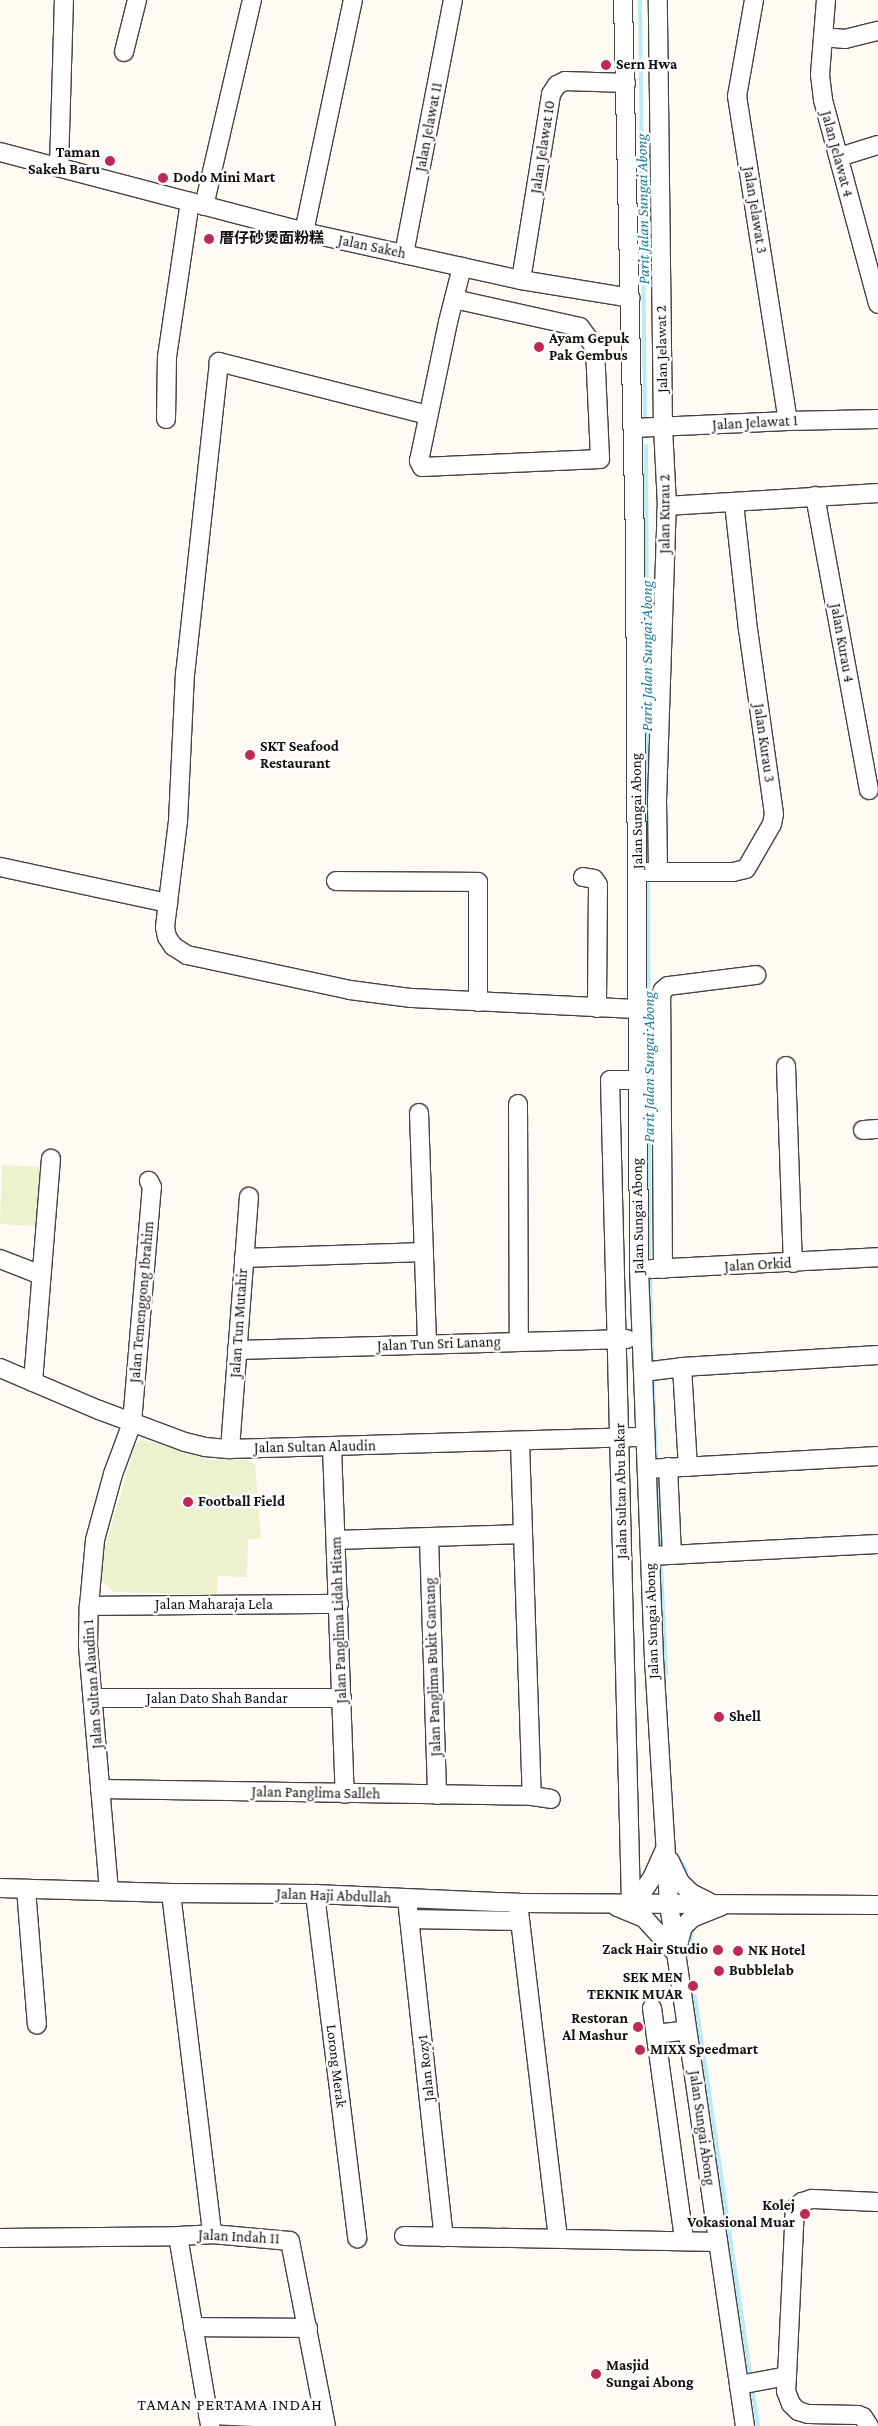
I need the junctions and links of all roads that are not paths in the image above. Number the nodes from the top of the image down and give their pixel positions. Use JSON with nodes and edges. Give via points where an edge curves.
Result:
{"nodes":[{"id":1,"x":64,"y":0,"type":"edge"},
{"id":2,"x":137,"y":0,"type":"edge"},
{"id":3,"x":252,"y":0,"type":"edge"},
{"id":4,"x":353,"y":0,"type":"edge"},
{"id":5,"x":453,"y":0,"type":"edge"},
{"id":6,"x":623,"y":0,"type":"edge"},
{"id":7,"x":658,"y":0,"type":"edge"},
{"id":8,"x":754,"y":0,"type":"edge"},
{"id":9,"x":826,"y":0,"type":"edge"},
{"id":10,"x":878,"y":31,"type":"edge"},
{"id":11,"x":823,"y":37,"type":"junction"},
{"id":12,"x":124,"y":52,"type":"dead end"},
{"id":13,"x":626,"y":83,"type":"junction"},
{"id":14,"x":878,"y":145,"type":"edge"},
{"id":15,"x":0,"y":152,"type":"edge"},
{"id":16,"x":839,"y":157,"type":"junction"},
{"id":17,"x":59,"y":168,"type":"junction"},
{"id":18,"x":197,"y":204,"type":"junction"},
{"id":19,"x":304,"y":232,"type":"junction"},
{"id":20,"x":404,"y":254,"type":"junction"},
{"id":21,"x":462,"y":267,"type":"junction"},
{"id":22,"x":873,"y":268,"type":"edge"},
{"id":23,"x":520,"y":280,"type":"junction"},
{"id":24,"x":631,"y":298,"type":"junction"},
{"id":25,"x":454,"y":299,"type":"junction"},
{"id":26,"x":878,"y":304,"type":"edge"},
{"id":27,"x":428,"y":415,"type":"junction"},
{"id":28,"x":166,"y":419,"type":"dead end"},
{"id":29,"x":878,"y":419,"type":"edge"},
{"id":30,"x":788,"y":420,"type":"junction"},
{"id":31,"x":633,"y":428,"type":"junction"},
{"id":32,"x":663,"y":428,"type":"junction"},
{"id":33,"x":878,"y":493,"type":"edge"},
{"id":34,"x":815,"y":496,"type":"junction"},
{"id":35,"x":734,"y":503,"type":"junction"},
{"id":36,"x":667,"y":506,"type":"junction"},
{"id":37,"x":649,"y":587,"type":"junction"},
{"id":38,"x":649,"y":654,"type":"junction"},
{"id":39,"x":648,"y":737,"type":"junction"},
{"id":40,"x":869,"y":790,"type":"dead end"},
{"id":41,"x":648,"y":801,"type":"junction"},
{"id":42,"x":0,"y":867,"type":"edge"},
{"id":43,"x":658,"y":871,"type":"junction"},
{"id":44,"x":638,"y":872,"type":"junction"},
{"id":45,"x":583,"y":876,"type":"dead end"},
{"id":46,"x":336,"y":882,"type":"dead end"},
{"id":47,"x":168,"y":903,"type":"junction"},
{"id":48,"x":756,"y":975,"type":"dead end"},
{"id":49,"x":478,"y":1002,"type":"junction"},
{"id":50,"x":597,"y":1008,"type":"junction"},
{"id":51,"x":637,"y":1009,"type":"junction"},
{"id":52,"x":786,"y":1066,"type":"dead end"},
{"id":53,"x":637,"y":1080,"type":"junction"},
{"id":54,"x":518,"y":1104,"type":"dead end"},
{"id":55,"x":419,"y":1113,"type":"dead end"},
{"id":56,"x":51,"y":1159,"type":"dead end"},
{"id":57,"x":149,"y":1181,"type":"dead end"},
{"id":58,"x":249,"y":1197,"type":"dead end"},
{"id":59,"x":424,"y":1252,"type":"junction"},
{"id":60,"x":878,"y":1257,"type":"edge"},
{"id":61,"x":244,"y":1258,"type":"junction"},
{"id":62,"x":0,"y":1259,"type":"edge"},
{"id":63,"x":792,"y":1263,"type":"junction"},
{"id":64,"x":639,"y":1269,"type":"junction"},
{"id":65,"x":663,"y":1269,"type":"junction"},
{"id":66,"x":41,"y":1275,"type":"junction"},
{"id":67,"x":641,"y":1338,"type":"junction"},
{"id":68,"x":617,"y":1339,"type":"junction"},
{"id":69,"x":520,"y":1342,"type":"junction"},
{"id":70,"x":427,"y":1344,"type":"junction"},
{"id":71,"x":237,"y":1350,"type":"junction"},
{"id":72,"x":878,"y":1355,"type":"edge"},
{"id":73,"x":682,"y":1367,"type":"junction"},
{"id":74,"x":0,"y":1368,"type":"edge"},
{"id":75,"x":642,"y":1372,"type":"junction"},
{"id":76,"x":33,"y":1382,"type":"junction"},
{"id":77,"x":132,"y":1423,"type":"junction"},
{"id":78,"x":645,"y":1437,"type":"junction"},
{"id":79,"x":619,"y":1439,"type":"junction"},
{"id":80,"x":520,"y":1442,"type":"junction"},
{"id":81,"x":332,"y":1447,"type":"junction"},
{"id":82,"x":230,"y":1449,"type":"junction"},
{"id":83,"x":878,"y":1456,"type":"edge"},
{"id":84,"x":668,"y":1467,"type":"junction"},
{"id":85,"x":688,"y":1467,"type":"junction"},
{"id":86,"x":646,"y":1469,"type":"junction"},
{"id":87,"x":523,"y":1534,"type":"junction"},
{"id":88,"x":428,"y":1538,"type":"junction"},
{"id":89,"x":336,"y":1540,"type":"junction"},
{"id":90,"x":878,"y":1544,"type":"edge"},
{"id":91,"x":672,"y":1555,"type":"junction"},
{"id":92,"x":650,"y":1556,"type":"junction"},
{"id":93,"x":339,"y":1604,"type":"junction"},
{"id":94,"x":89,"y":1606,"type":"junction"},
{"id":95,"x":93,"y":1698,"type":"junction"},
{"id":96,"x":342,"y":1698,"type":"junction"},
{"id":97,"x":100,"y":1789,"type":"junction"},
{"id":98,"x":345,"y":1794,"type":"junction"},
{"id":99,"x":437,"y":1795,"type":"junction"},
{"id":100,"x":532,"y":1796,"type":"junction"},
{"id":101,"x":551,"y":1799,"type":"dead end"},
{"id":102,"x":665,"y":1844,"type":"junction"},
{"id":103,"x":0,"y":1888,"type":"edge"},
{"id":104,"x":26,"y":1889,"type":"junction"},
{"id":105,"x":109,"y":1892,"type":"junction"},
{"id":106,"x":171,"y":1893,"type":"junction"},
{"id":107,"x":315,"y":1894,"type":"junction"},
{"id":108,"x":407,"y":1899,"type":"junction"},
{"id":109,"x":518,"y":1903,"type":"junction"},
{"id":110,"x":633,"y":1903,"type":"junction"},
{"id":111,"x":719,"y":1903,"type":"junction"},
{"id":112,"x":602,"y":1904,"type":"junction"},
{"id":113,"x":669,"y":1904,"type":"junction"},
{"id":114,"x":878,"y":1905,"type":"edge"},
{"id":115,"x":410,"y":1919,"type":"junction"},
{"id":116,"x":520,"y":1921,"type":"junction"},
{"id":117,"x":675,"y":1955,"type":"junction"},
{"id":118,"x":652,"y":2008,"type":"dead end"},
{"id":119,"x":37,"y":2025,"type":"dead end"},
{"id":120,"x":687,"y":2030,"type":"junction"},
{"id":121,"x":656,"y":2034,"type":"junction"},
{"id":122,"x":878,"y":2202,"type":"edge"},
{"id":123,"x":0,"y":2234,"type":"edge"},
{"id":124,"x":212,"y":2234,"type":"junction"},
{"id":125,"x":178,"y":2236,"type":"junction"},
{"id":126,"x":404,"y":2236,"type":"dead end"},
{"id":127,"x":444,"y":2237,"type":"junction"},
{"id":128,"x":357,"y":2238,"type":"dead end"},
{"id":129,"x":558,"y":2238,"type":"junction"},
{"id":130,"x":684,"y":2240,"type":"junction"},
{"id":131,"x":718,"y":2242,"type":"junction"},
{"id":132,"x":193,"y":2327,"type":"junction"},
{"id":133,"x":308,"y":2328,"type":"junction"},
{"id":134,"x":787,"y":2376,"type":"junction"},
{"id":135,"x":739,"y":2385,"type":"junction"},
{"id":136,"x":209,"y":2421,"type":"edge"},
{"id":137,"x":325,"y":2423,"type":"edge"},
{"id":138,"x":745,"y":2426,"type":"edge"},
{"id":139,"x":868,"y":2426,"type":"edge"}],
"edges":[{"from":1,"to":17,"type":"street"},
{"from":2,"to":12,"type":"street"},
{"from":3,"to":18,"type":"street"},
{"from":4,"to":19,"type":"street"},
{"from":5,"to":20,"type":"street","name":"Jalan Jelawat 11"},
{"from":6,"to":13,"type":"street","name":"Jalan Sungai Abong"},
{"from":7,"to":32,"type":"street","name":"Jalan Jelawat 2"},
{"from":8,"to":30,"type":"street","name":"Jalan Jelawat 3","via":[[736,96]]},
{"from":9,"to":11,"type":"street","name":"Jalan Jelawat 4"},
{"from":10,"to":11,"type":"street","via":[[845,39]]},
{"from":11,"to":16,"type":"street","name":"Jalan Jelawat 4","via":[[820,75],[823,100]]},
{"from":13,"to":23,"type":"street","name":"Jalan Jelawat 10","via":[[565,81],[557,85],[551,94]]},
{"from":13,"to":24,"type":"street","name":"Jalan Sungai Abong"},
{"from":14,"to":16,"type":"street"},
{"from":15,"to":17,"type":"street","name":"Jalan Sakeh"},
{"from":16,"to":22,"type":"street","name":"Jalan Jelawat 4"},
{"from":17,"to":18,"type":"street","name":"Jalan Sakeh"},
{"from":18,"to":19,"type":"street","name":"Jalan Sakeh"},
{"from":18,"to":28,"type":"street","via":[[166,364]]},
{"from":19,"to":20,"type":"street","name":"Jalan Sakeh"},
{"from":20,"to":21,"type":"street","name":"Jalan Sakeh"},
{"from":21,"to":23,"type":"street","name":"Jalan Sakeh"},
{"from":21,"to":25,"type":"street"},
{"from":22,"to":26,"type":"street","name":"Jalan Jelawat 4"},
{"from":23,"to":24,"type":"street","name":"Jalan Sakeh"},
{"from":24,"to":31,"type":"street","name":"Jalan Sungai Abong"},
{"from":25,"to":27,"type":"street"},
{"from":25,"to":27,"type":"street","via":[[580,326],[595,348],[600,459],[422,467],[419,461]]},
{"from":27,"to":47,"type":"street","via":[[219,362],[185,673],[178,821]]},
{"from":29,"to":30,"type":"street","name":"Jalan Jelawat 1"},
{"from":30,"to":32,"type":"street","name":"Jalan Jelawat 1"},
{"from":31,"to":32,"type":"street","name":"Jalan Jelawat 1"},
{"from":31,"to":37,"type":"street","name":"Jalan Sungai Abong"},
{"from":32,"to":36,"type":"street","name":"Jalan Kurau 2"},
{"from":33,"to":34,"type":"street"},
{"from":34,"to":35,"type":"street"},
{"from":34,"to":40,"type":"street","name":"Jalan Kurau 4"},
{"from":35,"to":36,"type":"street"},
{"from":35,"to":43,"type":"street","name":"Jalan Kurau 3","via":[[774,814],[772,824],[746,869],[733,872]]},
{"from":36,"to":37,"type":"street","name":"Jalan Kurau 2"},
{"from":37,"to":38,"type":"street","name":"Jalan Kurau 2"},
{"from":37,"to":38,"type":"street","name":"Jalan Sungai Abong"},
{"from":38,"to":39,"type":"street","name":"Jalan Kurau 2"},
{"from":38,"to":39,"type":"street","name":"Jalan Sungai Abong"},
{"from":39,"to":41,"type":"street","name":"Jalan Kurau 2"},
{"from":41,"to":43,"type":"street","name":"Jalan Kurau 2"},
{"from":41,"to":44,"type":"street","name":"Jalan Sungai Abong"},
{"from":42,"to":47,"type":"street"},
{"from":43,"to":44,"type":"street","name":"Jalan Kurau 3"},
{"from":44,"to":51,"type":"street","name":"Jalan Sungai Abong"},
{"from":45,"to":50,"type":"street","via":[[594,879],[598,885]]},
{"from":46,"to":49,"type":"street","via":[[478,882]]},
{"from":47,"to":49,"type":"street","via":[[167,937],[173,946],[187,955],[350,990]]},
{"from":48,"to":65,"type":"street","via":[[668,986],[661,997]]},
{"from":49,"to":50,"type":"street"},
{"from":50,"to":51,"type":"street"},
{"from":51,"to":53,"type":"street","name":"Jalan Sungai Abong"},
{"from":52,"to":63,"type":"street"},
{"from":53,"to":64,"type":"street","name":"Jalan Sungai Abong"},
{"from":53,"to":68,"type":"street","name":"Jalan Sultan Abu Bakar","via":[[610,1080]]},
{"from":54,"to":69,"type":"street"},
{"from":55,"to":59,"type":"street"},
{"from":56,"to":66,"type":"street"},
{"from":57,"to":77,"type":"street","name":"Jalan Temenggong Ibrahim","via":[[152,1187]]},
{"from":58,"to":61,"type":"street","name":"Jalan Tun Mutahir"},
{"from":59,"to":61,"type":"street"},
{"from":59,"to":70,"type":"street"},
{"from":60,"to":63,"type":"street","name":"Jalan Orkid"},
{"from":61,"to":71,"type":"street","name":"Jalan Tun Mutahir"},
{"from":62,"to":66,"type":"street"},
{"from":63,"to":65,"type":"street","name":"Jalan Orkid"},
{"from":64,"to":65,"type":"street","name":"Jalan Orkid"},
{"from":64,"to":67,"type":"street","name":"Jalan Sungai Abong"},
{"from":66,"to":76,"type":"street"},
{"from":67,"to":68,"type":"street","name":"Jalan Tun Sri Lanang"},
{"from":67,"to":75,"type":"street","name":"Jalan Sungai Abong"},
{"from":68,"to":69,"type":"street","name":"Jalan Tun Sri Lanang"},
{"from":68,"to":79,"type":"street","name":"Jalan Sultan Abu Bakar"},
{"from":69,"to":70,"type":"street","name":"Jalan Tun Sri Lanang"},
{"from":70,"to":71,"type":"street","name":"Jalan Tun Sri Lanang"},
{"from":71,"to":82,"type":"street","name":"Jalan Tun Mutahir"},
{"from":72,"to":73,"type":"street"},
{"from":73,"to":75,"type":"street"},
{"from":73,"to":85,"type":"street"},
{"from":74,"to":76,"type":"street","name":"Jalan Sultan Alaudin"},
{"from":75,"to":78,"type":"street","name":"Jalan Sungai Abong"},
{"from":76,"to":77,"type":"street","name":"Jalan Sultan Alaudin"},
{"from":77,"to":82,"type":"street","name":"Jalan Sultan Alaudin","via":[[186,1442]]},
{"from":77,"to":94,"type":"street","name":"Jalan Sultan Alaudin 1","via":[[113,1474],[95,1540]]},
{"from":78,"to":79,"type":"street","name":"Jalan Sultan Alaudin"},
{"from":78,"to":86,"type":"street","name":"Jalan Sungai Abong"},
{"from":79,"to":80,"type":"street","name":"Jalan Sultan Alaudin"},
{"from":79,"to":110,"type":"street","name":"Jalan Sultan Abu Bakar"},
{"from":80,"to":81,"type":"street","name":"Jalan Sultan Alaudin"},
{"from":80,"to":87,"type":"street"},
{"from":81,"to":82,"type":"street","name":"Jalan Sultan Alaudin"},
{"from":81,"to":89,"type":"street","name":"Jalan Panglima Lidah Hitam"},
{"from":83,"to":85,"type":"street"},
{"from":84,"to":85,"type":"street"},
{"from":84,"to":86,"type":"street"},
{"from":84,"to":91,"type":"street"},
{"from":86,"to":92,"type":"street","name":"Jalan Sungai Abong"},
{"from":87,"to":88,"type":"street"},
{"from":87,"to":100,"type":"street"},
{"from":88,"to":89,"type":"street"},
{"from":88,"to":99,"type":"street","name":"Jalan Panglima Bukit Gantang"},
{"from":89,"to":93,"type":"street","name":"Jalan Panglima Lidah Hitam"},
{"from":90,"to":91,"type":"street"},
{"from":91,"to":92,"type":"street"},
{"from":92,"to":102,"type":"street","name":"Jalan Sungai Abong"},
{"from":93,"to":94,"type":"street","name":"Jalan Maharaja Lela"},
{"from":93,"to":96,"type":"street","name":"Jalan Panglima Lidah Hitam"},
{"from":94,"to":95,"type":"street","name":"Jalan Sultan Alaudin 1","via":[[88,1645]]},
{"from":95,"to":96,"type":"street","name":"Jalan Dato Shah Bandar"},
{"from":95,"to":97,"type":"street","name":"Jalan Sultan Alaudin 1"},
{"from":96,"to":98,"type":"street","name":"Jalan Panglima Lidah Hitam"},
{"from":97,"to":98,"type":"street","name":"Jalan Panglima Salleh"},
{"from":97,"to":105,"type":"street","name":"Jalan Sultan Alaudin 1"},
{"from":98,"to":99,"type":"street","name":"Jalan Panglima Salleh"},
{"from":99,"to":100,"type":"street","name":"Jalan Panglima Salleh"},
{"from":100,"to":101,"type":"street","name":"Jalan Panglima Salleh"},
{"from":102,"to":110,"type":"street","via":[[654,1876]]},
{"from":102,"to":111,"type":"street","via":[[680,1882],[691,1892]]},
{"from":102,"to":113,"type":"street","name":"Jalan Sungai Abong"},
{"from":103,"to":104,"type":"street","name":"Jalan Haji Abdullah"},
{"from":104,"to":105,"type":"street","name":"Jalan Haji Abdullah"},
{"from":104,"to":119,"type":"street"},
{"from":105,"to":106,"type":"street","name":"Jalan Haji Abdullah"},
{"from":106,"to":107,"type":"street","name":"Jalan Haji Abdullah"},
{"from":106,"to":124,"type":"street"},
{"from":107,"to":108,"type":"street","name":"Jalan Haji Abdullah"},
{"from":107,"to":128,"type":"street","name":"Lorong Merak"},
{"from":108,"to":109,"type":"street","name":"Jalan Haji Abdullah"},
{"from":108,"to":115,"type":"street","name":"Jalan Rozy1"},
{"from":109,"to":112,"type":"street","name":"Jalan Haji Abdullah"},
{"from":109,"to":116,"type":"street"},
{"from":110,"to":112,"type":"street","name":"Jalan Haji Abdullah"},
{"from":110,"to":113,"type":"street","name":"Jalan Haji Abdullah"},
{"from":111,"to":113,"type":"street","name":"Jalan Haji Abdullah"},
{"from":111,"to":114,"type":"street","name":"Jalan Haji Abdullah"},
{"from":111,"to":117,"type":"street","via":[[683,1927]]},
{"from":112,"to":117,"type":"street","via":[[628,1910],[644,1918]]},
{"from":113,"to":117,"type":"street","name":"Jalan Sungai Abong"},
{"from":115,"to":116,"type":"street"},
{"from":115,"to":127,"type":"street","name":"Jalan Rozy1"},
{"from":116,"to":129,"type":"street"},
{"from":117,"to":120,"type":"street","name":"Jalan Sungai Abong"},
{"from":118,"to":121,"type":"street"},
{"from":120,"to":121,"type":"street"},
{"from":120,"to":131,"type":"street","name":"Jalan Sungai Abong"},
{"from":121,"to":130,"type":"street"},
{"from":122,"to":134,"type":"street","via":[[812,2199],[795,2208]]},
{"from":123,"to":125,"type":"street","name":"Jalan Indah 11"},
{"from":124,"to":125,"type":"street","name":"Jalan Indah 11"},
{"from":124,"to":133,"type":"street","name":"Jalan Indah 11","via":[[290,2241]]},
{"from":125,"to":132,"type":"street"},
{"from":126,"to":127,"type":"street"},
{"from":127,"to":129,"type":"street"},
{"from":129,"to":130,"type":"street"},
{"from":130,"to":131,"type":"street"},
{"from":131,"to":135,"type":"street","name":"Jalan Sungai Abong"},
{"from":132,"to":133,"type":"street"},
{"from":132,"to":136,"type":"street"},
{"from":133,"to":137,"type":"street","name":"Jalan Indah 11"},
{"from":134,"to":135,"type":"street"},
{"from":134,"to":139,"type":"street","via":[[786,2391],[791,2404],[798,2410],[808,2414],[858,2415],[864,2417]]},
{"from":135,"to":138,"type":"street","name":"Jalan Sungai Abong"},
{"from":136,"to":137,"type":"street"}]}
